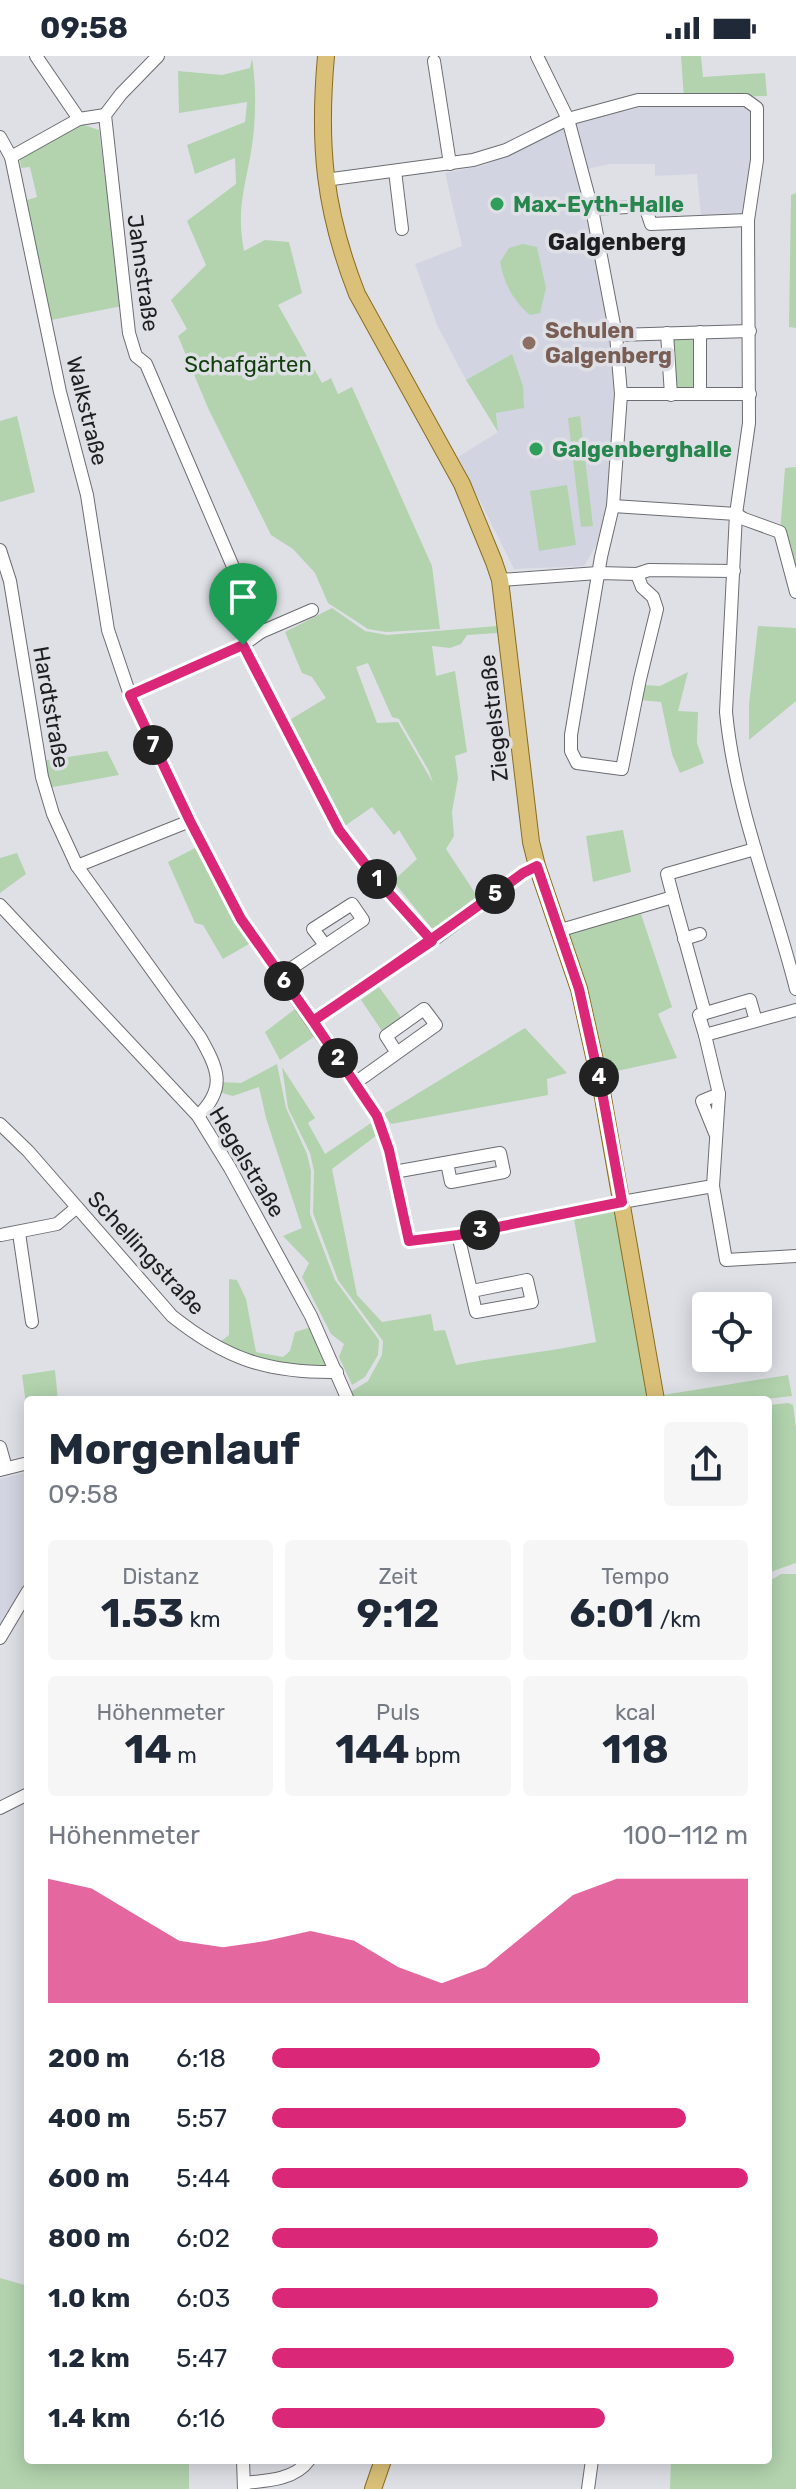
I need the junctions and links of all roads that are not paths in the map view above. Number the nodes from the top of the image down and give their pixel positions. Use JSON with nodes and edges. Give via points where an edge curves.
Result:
{"nodes":[{"id":1,"x":36,"y":56,"type":"edge"},
{"id":2,"x":158,"y":56,"type":"edge"},
{"id":3,"x":326,"y":56,"type":"edge"},
{"id":4,"x":537,"y":56,"type":"edge"},
{"id":5,"x":434,"y":61,"type":"dead end"},
{"id":6,"x":105,"y":115,"type":"junction"},
{"id":7,"x":79,"y":119,"type":"junction"},
{"id":8,"x":568,"y":119,"type":"junction"},
{"id":9,"x":0,"y":137,"type":"edge"},
{"id":10,"x":11,"y":157,"type":"junction"},
{"id":11,"x":450,"y":164,"type":"junction"},
{"id":12,"x":395,"y":171,"type":"junction"},
{"id":13,"x":325,"y":180,"type":"junction"},
{"id":14,"x":592,"y":209,"type":"junction"},
{"id":15,"x":748,"y":220,"type":"junction"},
{"id":16,"x":402,"y":229,"type":"dead end"},
{"id":17,"x":750,"y":331,"type":"junction"},
{"id":18,"x":700,"y":332,"type":"junction"},
{"id":19,"x":667,"y":333,"type":"junction"},
{"id":20,"x":616,"y":335,"type":"junction"},
{"id":21,"x":621,"y":394,"type":"junction"},
{"id":22,"x":700,"y":394,"type":"junction"},
{"id":23,"x":750,"y":394,"type":"junction"},
{"id":24,"x":671,"y":395,"type":"junction"},
{"id":25,"x":613,"y":506,"type":"junction"},
{"id":26,"x":736,"y":514,"type":"junction"},
{"id":27,"x":0,"y":550,"type":"edge"},
{"id":28,"x":734,"y":571,"type":"junction"},
{"id":29,"x":598,"y":573,"type":"junction"},
{"id":30,"x":637,"y":574,"type":"junction"},
{"id":31,"x":500,"y":580,"type":"junction"},
{"id":32,"x":796,"y":592,"type":"edge"},
{"id":33,"x":312,"y":610,"type":"dead end"},
{"id":34,"x":261,"y":632,"type":"junction"},
{"id":35,"x":243,"y":645,"type":"junction"},
{"id":36,"x":130,"y":695,"type":"junction"},
{"id":37,"x":190,"y":821,"type":"junction"},
{"id":38,"x":755,"y":849,"type":"junction"},
{"id":39,"x":77,"y":866,"type":"junction"},
{"id":40,"x":537,"y":866,"type":"junction"},
{"id":41,"x":673,"y":897,"type":"junction"},
{"id":42,"x":0,"y":905,"type":"edge"},
{"id":43,"x":561,"y":930,"type":"junction"},
{"id":44,"x":700,"y":934,"type":"dead end"},
{"id":45,"x":684,"y":939,"type":"junction"},
{"id":46,"x":432,"y":941,"type":"junction"},
{"id":47,"x":325,"y":945,"type":"dead end"},
{"id":48,"x":280,"y":976,"type":"junction"},
{"id":49,"x":796,"y":989,"type":"edge"},
{"id":50,"x":796,"y":1010,"type":"edge"},
{"id":51,"x":705,"y":1013,"type":"junction"},
{"id":52,"x":313,"y":1021,"type":"junction"},
{"id":53,"x":756,"y":1021,"type":"junction"},
{"id":54,"x":705,"y":1035,"type":"junction"},
{"id":55,"x":397,"y":1053,"type":"dead end"},
{"id":56,"x":355,"y":1083,"type":"junction"},
{"id":57,"x":198,"y":1116,"type":"junction"},
{"id":58,"x":0,"y":1124,"type":"edge"},
{"id":59,"x":447,"y":1163,"type":"dead end"},
{"id":60,"x":394,"y":1172,"type":"junction"},
{"id":61,"x":713,"y":1186,"type":"junction"},
{"id":62,"x":622,"y":1202,"type":"junction"},
{"id":63,"x":76,"y":1208,"type":"junction"},
{"id":64,"x":19,"y":1233,"type":"junction"},
{"id":65,"x":1,"y":1235,"type":"edge"},
{"id":66,"x":458,"y":1235,"type":"junction"},
{"id":67,"x":796,"y":1256,"type":"edge"},
{"id":68,"x":472,"y":1291,"type":"junction"},
{"id":69,"x":32,"y":1322,"type":"dead end"},
{"id":70,"x":337,"y":1372,"type":"junction"},
{"id":71,"x":346,"y":1396,"type":"edge"},
{"id":72,"x":655,"y":1396,"type":"edge"},
{"id":73,"x":0,"y":1447,"type":"edge"},
{"id":74,"x":24,"y":1464,"type":"edge"},
{"id":75,"x":3,"y":1469,"type":"edge"},
{"id":76,"x":24,"y":1598,"type":"edge"},
{"id":77,"x":0,"y":1638,"type":"edge"},
{"id":78,"x":24,"y":1796,"type":"edge"},
{"id":79,"x":0,"y":1808,"type":"edge"},
{"id":80,"x":243,"y":2464,"type":"edge"},
{"id":81,"x":306,"y":2464,"type":"edge"},
{"id":82,"x":382,"y":2464,"type":"edge"},
{"id":83,"x":591,"y":2464,"type":"edge"},
{"id":84,"x":244,"y":2486,"type":"edge"},
{"id":85,"x":373,"y":2489,"type":"edge"},
{"id":86,"x":588,"y":2489,"type":"edge"}],
"edges":[{"from":1,"to":7,"type":"street"},
{"from":2,"to":6,"type":"street"},
{"from":3,"to":13,"type":"main road","name":"Ziegelstraße"},
{"from":4,"to":8,"type":"street"},
{"from":5,"to":11,"type":"street"},
{"from":6,"to":7,"type":"street"},
{"from":6,"to":34,"type":"street","name":"Jahnstraße","via":[[125,307],[136,356],[146,364]]},
{"from":7,"to":10,"type":"street"},
{"from":8,"to":11,"type":"street","via":[[506,150]]},
{"from":8,"to":14,"type":"street"},
{"from":8,"to":15,"type":"street","via":[[638,100],[746,100],[757,108],[757,160]]},
{"from":9,"to":10,"type":"street","name":"Walkstraße"},
{"from":10,"to":36,"type":"street","name":"Walkstraße","via":[[87,495],[108,630]]},
{"from":11,"to":12,"type":"street"},
{"from":12,"to":13,"type":"street"},
{"from":12,"to":16,"type":"street"},
{"from":13,"to":31,"type":"main road","name":"Ziegelstraße","via":[[332,220],[357,294],[462,484]]},
{"from":14,"to":15,"type":"street","via":[[645,206],[651,224]]},
{"from":14,"to":20,"type":"street"},
{"from":15,"to":17,"type":"street"},
{"from":17,"to":18,"type":"street"},
{"from":17,"to":23,"type":"street"},
{"from":18,"to":19,"type":"street"},
{"from":18,"to":22,"type":"street"},
{"from":19,"to":20,"type":"street"},
{"from":19,"to":24,"type":"street"},
{"from":20,"to":21,"type":"street"},
{"from":21,"to":24,"type":"street"},
{"from":21,"to":25,"type":"street"},
{"from":22,"to":23,"type":"street"},
{"from":22,"to":24,"type":"street"},
{"from":23,"to":26,"type":"street"},
{"from":25,"to":26,"type":"street"},
{"from":25,"to":29,"type":"street"},
{"from":26,"to":28,"type":"street"},
{"from":26,"to":32,"type":"street","via":[[780,532]]},
{"from":27,"to":39,"type":"street","name":"Hardtstraße","via":[[10,581],[42,777]]},
{"from":28,"to":30,"type":"street"},
{"from":28,"to":38,"type":"street","via":[[729,740]]},
{"from":29,"to":30,"type":"street"},
{"from":29,"to":30,"type":"street","via":[[571,751],[577,763],[622,769],[657,609]]},
{"from":29,"to":31,"type":"street"},
{"from":31,"to":40,"type":"main road","name":"Ziegelstraße"},
{"from":33,"to":34,"type":"street"},
{"from":34,"to":35,"type":"street"},
{"from":35,"to":36,"type":"street"},
{"from":35,"to":46,"type":"street","via":[[339,830]]},
{"from":36,"to":37,"type":"street","name":"Walkstraße"},
{"from":37,"to":39,"type":"street"},
{"from":37,"to":48,"type":"street","name":"Walkstraße","via":[[250,933]]},
{"from":38,"to":41,"type":"street","via":[[667,874]]},
{"from":38,"to":49,"type":"street"},
{"from":39,"to":57,"type":"street","name":"Hardtstraße","via":[[211,1056],[217,1092]]},
{"from":40,"to":43,"type":"main road","name":"Ziegelstraße"},
{"from":40,"to":46,"type":"street"},
{"from":41,"to":43,"type":"street"},
{"from":41,"to":45,"type":"street"},
{"from":42,"to":57,"type":"street","name":"Hegelstraße"},
{"from":43,"to":62,"type":"main road","name":"Ziegelstraße","via":[[602,1092]]},
{"from":44,"to":45,"type":"street"},
{"from":45,"to":51,"type":"street"},
{"from":46,"to":52,"type":"street"},
{"from":47,"to":48,"type":"street"},
{"from":48,"to":52,"type":"street","name":"Walkstraße"},
{"from":50,"to":53,"type":"street"},
{"from":51,"to":53,"type":"street","via":[[750,1000]]},
{"from":51,"to":54,"type":"street","via":[[699,1015]]},
{"from":52,"to":56,"type":"street","name":"Walkstraße"},
{"from":53,"to":54,"type":"street"},
{"from":54,"to":61,"type":"street","via":[[719,1094],[702,1101],[716,1136]]},
{"from":55,"to":56,"type":"street"},
{"from":56,"to":60,"type":"street","name":"Walkstraße","via":[[377,1116]]},
{"from":57,"to":70,"type":"street","name":"Hegelstraße"},
{"from":58,"to":63,"type":"street","name":"Schellingstraße"},
{"from":59,"to":60,"type":"street"},
{"from":60,"to":66,"type":"street","name":"Walkstraße","via":[[409,1241]]},
{"from":61,"to":62,"type":"street"},
{"from":61,"to":67,"type":"street","via":[[726,1260]]},
{"from":62,"to":66,"type":"street"},
{"from":62,"to":72,"type":"main road","name":"Ziegelstraße"},
{"from":63,"to":64,"type":"street","via":[[57,1224]]},
{"from":63,"to":70,"type":"street","name":"Schellingstraße","via":[[172,1316],[210,1345],[276,1368]]},
{"from":64,"to":65,"type":"street"},
{"from":64,"to":69,"type":"street"},
{"from":66,"to":68,"type":"street"},
{"from":68,"to":68,"type":"street","via":[[527,1280],[532,1302],[476,1312]]},
{"from":70,"to":71,"type":"street","name":"Hegelstraße"},
{"from":73,"to":75,"type":"street"},
{"from":74,"to":75,"type":"street"},
{"from":76,"to":77,"type":"street"},
{"from":78,"to":79,"type":"street"},
{"from":80,"to":84,"type":"street"},
{"from":81,"to":84,"type":"street","via":[[277,2480]]},
{"from":82,"to":85,"type":"main road"},
{"from":83,"to":86,"type":"street"}]}
